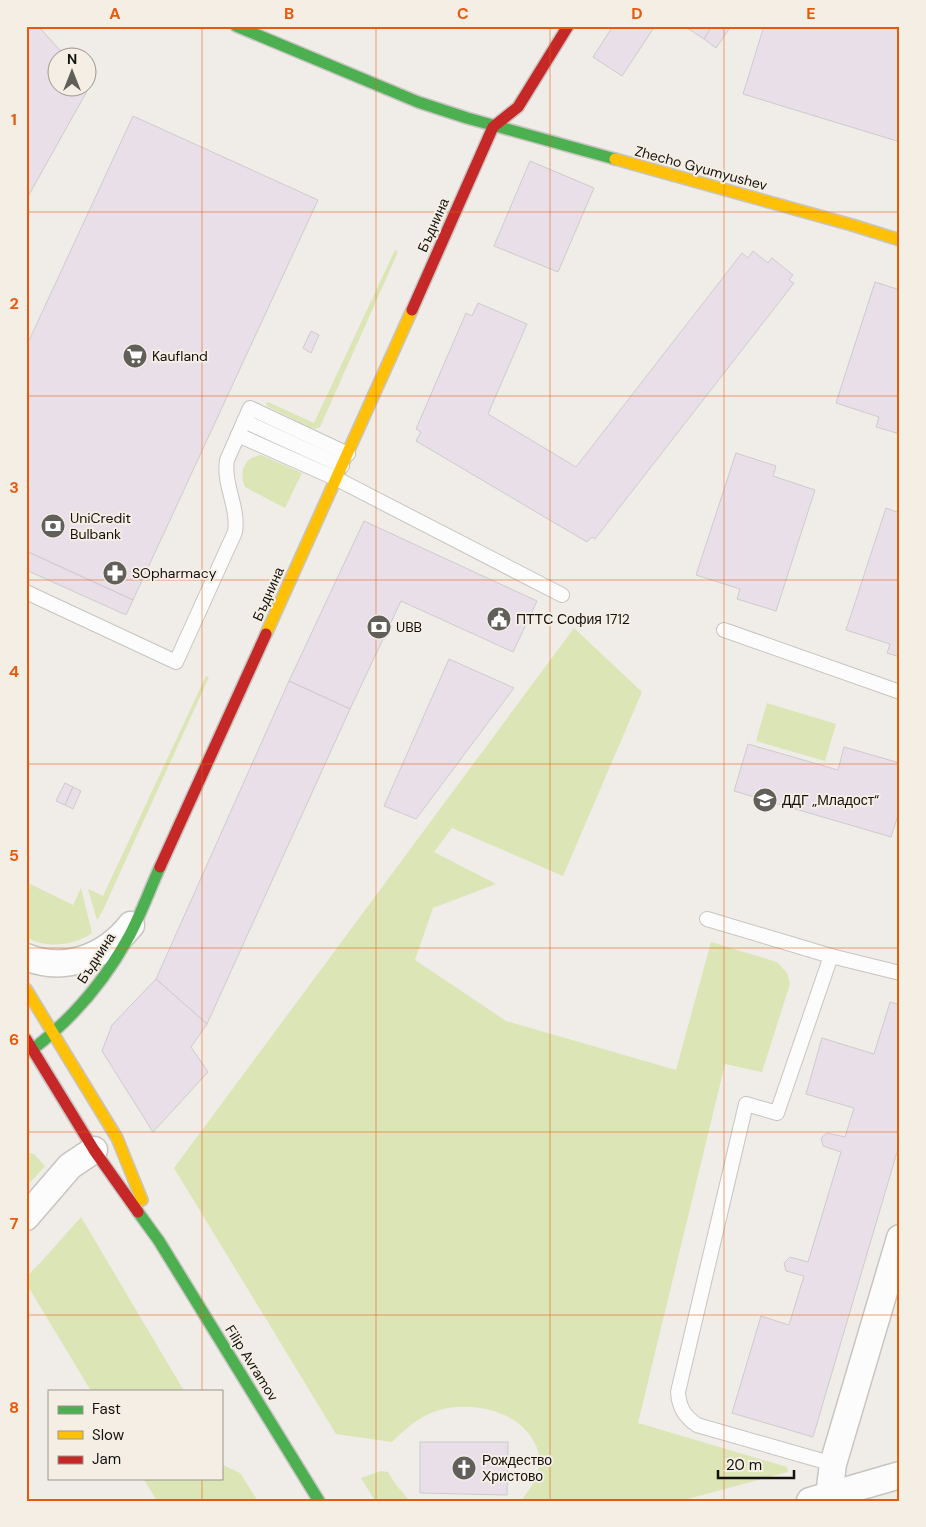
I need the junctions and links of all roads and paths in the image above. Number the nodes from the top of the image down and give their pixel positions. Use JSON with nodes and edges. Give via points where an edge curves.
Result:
{"nodes":[{"id":1,"x":236,"y":26,"type":"edge"},
{"id":2,"x":568,"y":26,"type":"edge"},
{"id":3,"x":494,"y":126,"type":"junction"},
{"id":4,"x":900,"y":240,"type":"edge"},
{"id":5,"x":244,"y":421,"type":"junction"},
{"id":6,"x":238,"y":435,"type":"junction"},
{"id":7,"x":345,"y":460,"type":"junction"},
{"id":8,"x":337,"y":479,"type":"junction"},
{"id":9,"x":26,"y":592,"type":"edge"},
{"id":10,"x":562,"y":595,"type":"dead end"},
{"id":11,"x":724,"y":630,"type":"dead end"},
{"id":12,"x":900,"y":692,"type":"edge"},
{"id":13,"x":140,"y":912,"type":"junction"},
{"id":14,"x":707,"y":919,"type":"dead end"},
{"id":15,"x":831,"y":956,"type":"junction"},
{"id":16,"x":26,"y":957,"type":"edge"},
{"id":17,"x":900,"y":972,"type":"edge"},
{"id":18,"x":26,"y":989,"type":"edge"},
{"id":19,"x":54,"y":1034,"type":"junction"},
{"id":20,"x":26,"y":1039,"type":"edge"},
{"id":21,"x":33,"y":1049,"type":"junction"},
{"id":22,"x":94,"y":1150,"type":"junction"},
{"id":23,"x":26,"y":1216,"type":"edge"},
{"id":24,"x":900,"y":1238,"type":"edge"},
{"id":25,"x":159,"y":1241,"type":"junction"},
{"id":26,"x":833,"y":1464,"type":"junction"},
{"id":27,"x":900,"y":1475,"type":"edge"},
{"id":28,"x":819,"y":1498,"type":"edge"},
{"id":29,"x":320,"y":1501,"type":"edge"}],
"edges":[{"from":1,"to":3,"type":"street","name":"Zhecho Gyumyushev","via":[[418,102]]},
{"from":2,"to":3,"type":"street","via":[[518,107]]},
{"from":3,"to":4,"type":"street","name":"Zhecho Gyumyushev"},
{"from":3,"to":7,"type":"street","name":"Бъднина"},
{"from":5,"to":6,"type":"lane"},
{"from":5,"to":7,"type":"lane"},
{"from":5,"to":7,"type":"lane","via":[[250,408]]},
{"from":6,"to":8,"type":"lane"},
{"from":6,"to":9,"type":"lane","via":[[226,469],[235,511],[235,532],[176,662]]},
{"from":7,"to":8,"type":"street","name":"Бъднина"},
{"from":8,"to":10,"type":"lane"},
{"from":8,"to":13,"type":"street","name":"Бъднина"},
{"from":11,"to":12,"type":"lane"},
{"from":13,"to":16,"type":"street","via":[[121,936],[93,956],[62,963]]},
{"from":13,"to":19,"type":"street","name":"Бъднина","via":[[98,986]]},
{"from":14,"to":15,"type":"lane"},
{"from":15,"to":17,"type":"lane"},
{"from":15,"to":26,"type":"lane","via":[[777,1113],[746,1104],[678,1392],[683,1413],[697,1425]]},
{"from":18,"to":19,"type":"street","name":"Filip Avramov"},
{"from":19,"to":21,"type":"street","name":"Бъднина"},
{"from":19,"to":25,"type":"street","name":"Filip Avramov","via":[[117,1138]]},
{"from":20,"to":21,"type":"street","name":"Filip Avramov"},
{"from":21,"to":22,"type":"street","name":"Filip Avramov"},
{"from":22,"to":23,"type":"street","via":[[70,1166]]},
{"from":22,"to":25,"type":"street","name":"Filip Avramov"},
{"from":24,"to":26,"type":"street"},
{"from":25,"to":29,"type":"street","name":"Filip Avramov"},
{"from":26,"to":28,"type":"street"},
{"from":27,"to":28,"type":"street"}]}
